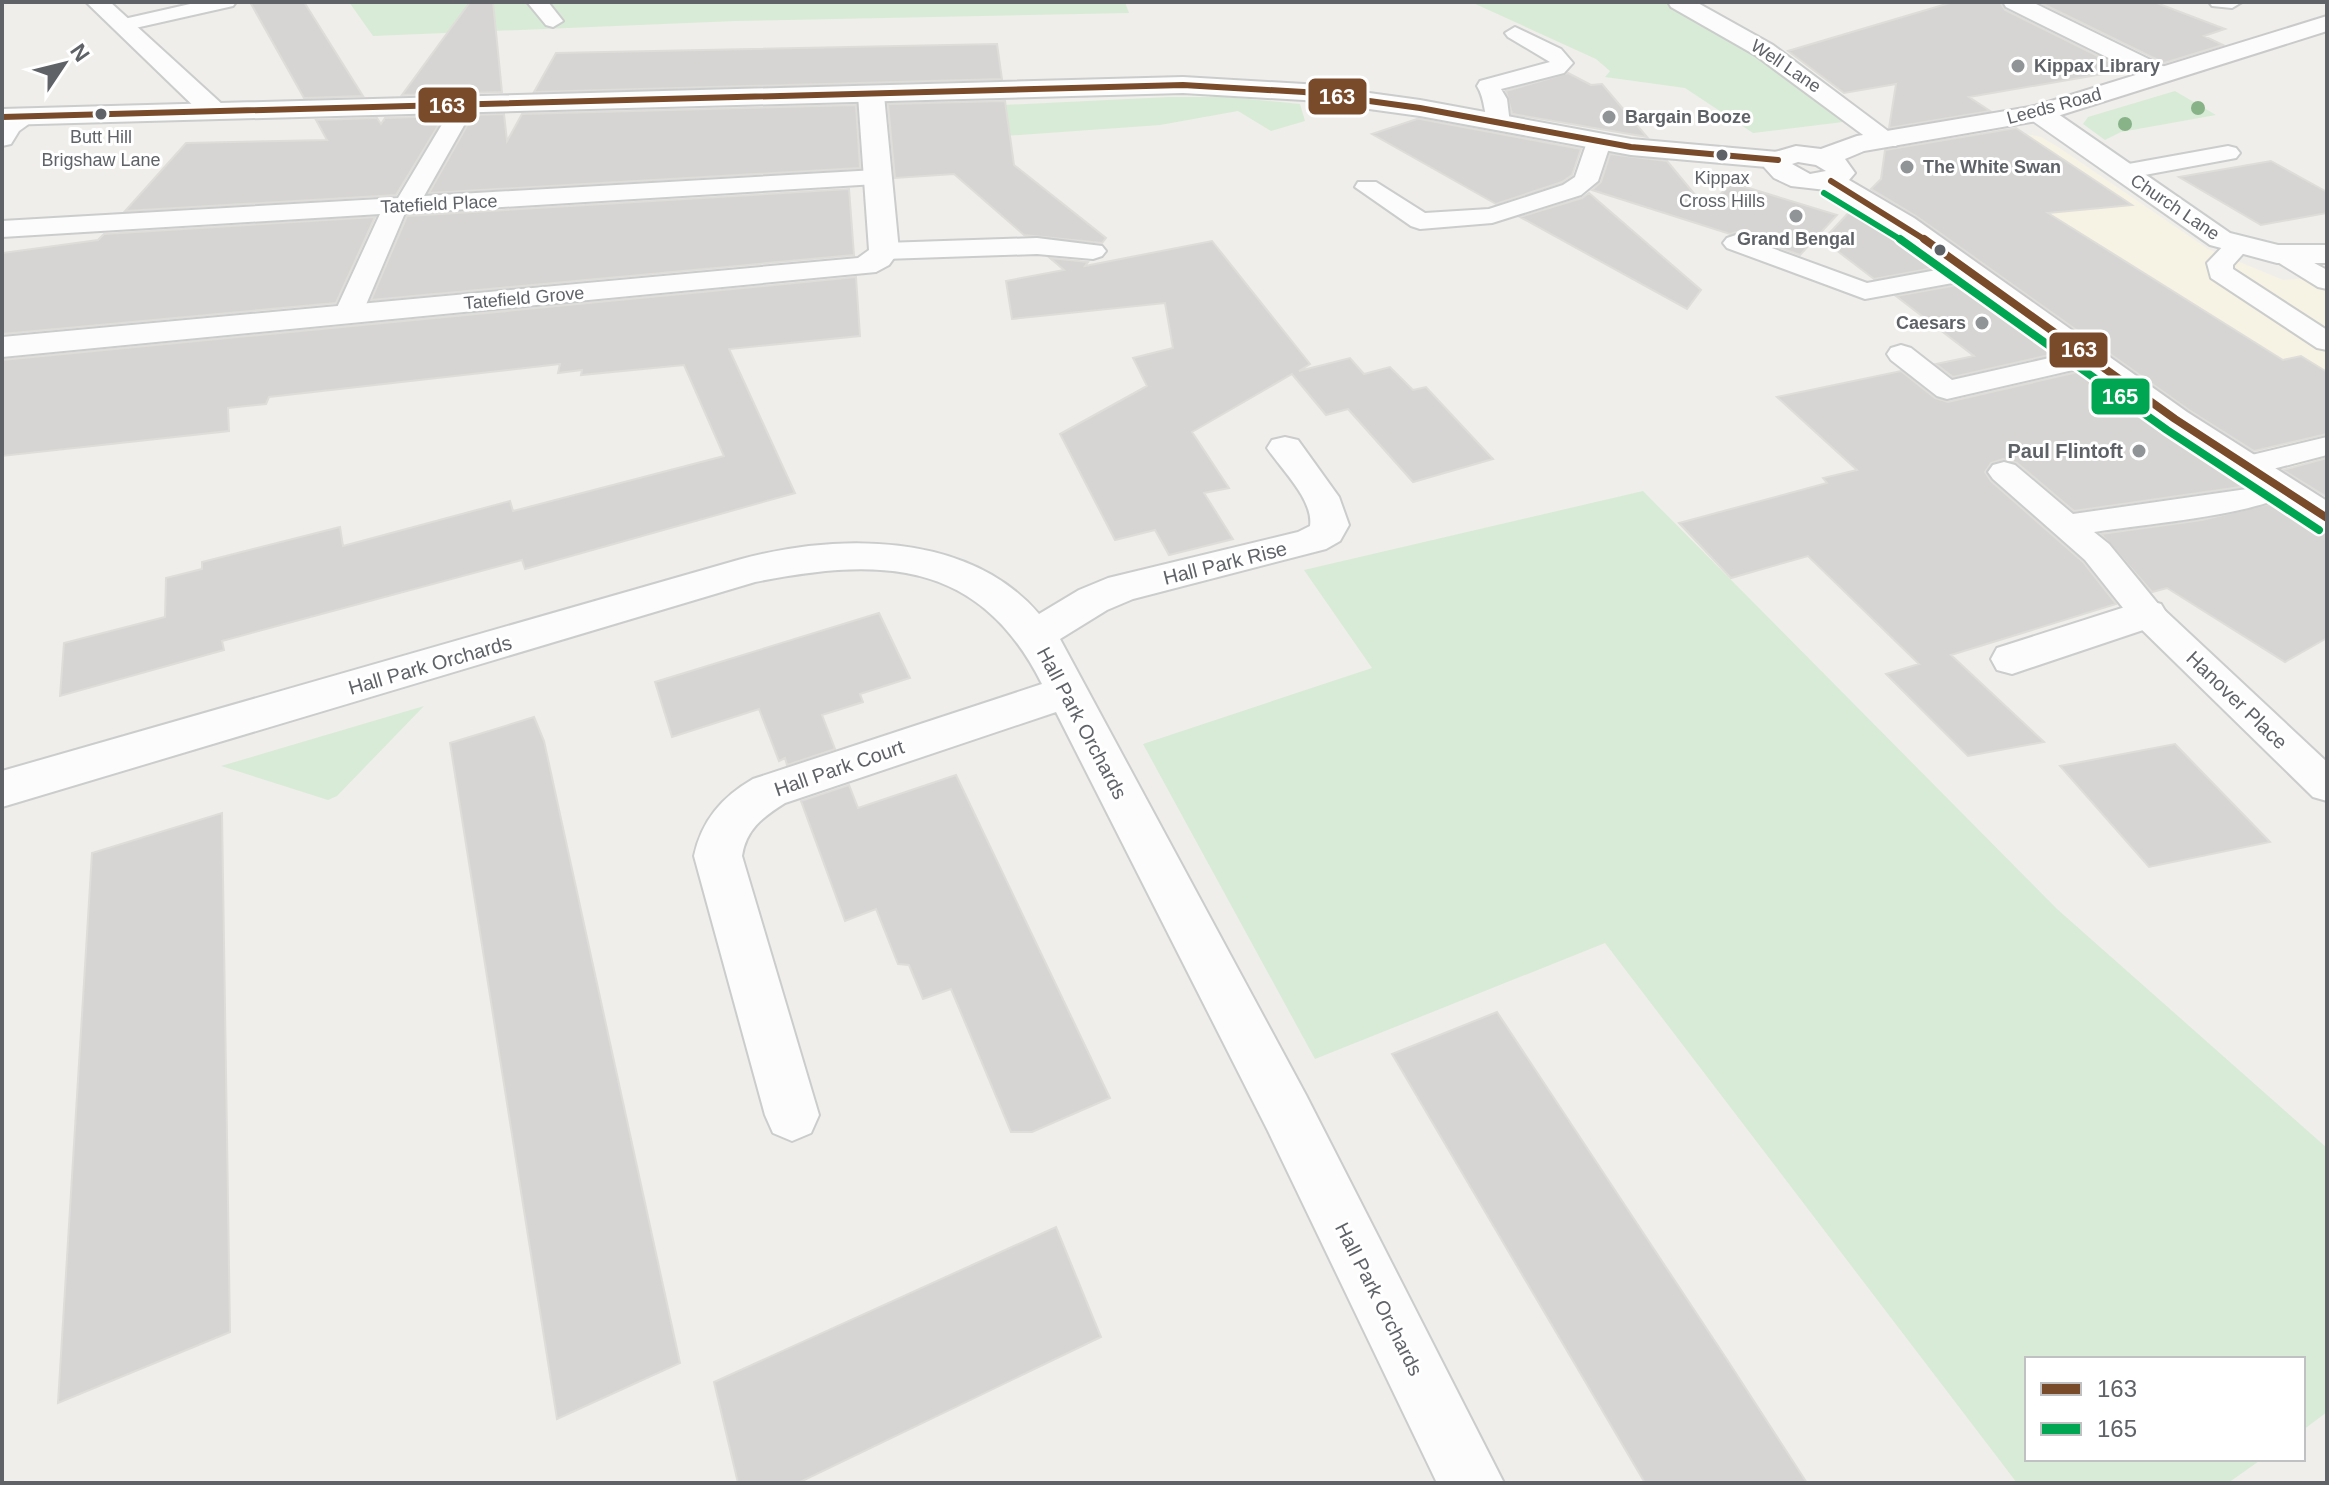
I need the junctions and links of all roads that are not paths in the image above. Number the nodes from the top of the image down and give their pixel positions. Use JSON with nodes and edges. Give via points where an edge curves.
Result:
{"nodes":[{"id":1,"x":97,"y":2,"type":"edge"},
{"id":2,"x":226,"y":2,"type":"edge"},
{"id":3,"x":537,"y":2,"type":"edge"},
{"id":4,"x":1679,"y":2,"type":"edge"},
{"id":5,"x":2014,"y":2,"type":"edge"},
{"id":6,"x":2219,"y":2,"type":"edge"},
{"id":7,"x":2232,"y":2,"type":"edge"},
{"id":8,"x":553,"y":21,"type":"dead end"},
{"id":9,"x":2327,"y":23,"type":"edge"},
{"id":10,"x":122,"y":25,"type":"junction"},
{"id":11,"x":1515,"y":33,"type":"dead end"},
{"id":12,"x":2162,"y":75,"type":"junction"},
{"id":13,"x":871,"y":95,"type":"junction"},
{"id":14,"x":464,"y":106,"type":"junction"},
{"id":15,"x":214,"y":111,"type":"junction"},
{"id":16,"x":2039,"y":113,"type":"junction"},
{"id":17,"x":13,"y":117,"type":"edge"},
{"id":18,"x":1499,"y":124,"type":"junction"},
{"id":19,"x":2,"y":138,"type":"edge"},
{"id":20,"x":1887,"y":140,"type":"junction"},
{"id":21,"x":1599,"y":142,"type":"junction"},
{"id":22,"x":2228,"y":153,"type":"dead end"},
{"id":23,"x":1828,"y":169,"type":"junction"},
{"id":24,"x":2123,"y":172,"type":"junction"},
{"id":25,"x":876,"y":177,"type":"junction"},
{"id":26,"x":1367,"y":187,"type":"dead end"},
{"id":27,"x":401,"y":206,"type":"junction"},
{"id":28,"x":2,"y":229,"type":"edge"},
{"id":29,"x":1736,"y":243,"type":"dead end"},
{"id":30,"x":2237,"y":246,"type":"junction"},
{"id":31,"x":884,"y":251,"type":"junction"},
{"id":32,"x":1093,"y":251,"type":"dead end"},
{"id":33,"x":2327,"y":254,"type":"edge"},
{"id":34,"x":2285,"y":255,"type":"junction"},
{"id":35,"x":1969,"y":272,"type":"junction"},
{"id":36,"x":2327,"y":281,"type":"edge"},
{"id":37,"x":348,"y":314,"type":"junction"},
{"id":38,"x":2327,"y":342,"type":"edge"},
{"id":39,"x":2,"y":347,"type":"edge"},
{"id":40,"x":1901,"y":354,"type":"dead end"},
{"id":41,"x":2089,"y":358,"type":"junction"},
{"id":42,"x":2327,"y":446,"type":"edge"},
{"id":43,"x":1285,"y":448,"type":"dead end"},
{"id":44,"x":2246,"y":466,"type":"junction"},
{"id":45,"x":2004,"y":472,"type":"dead end"},
{"id":46,"x":2279,"y":488,"type":"junction"},
{"id":47,"x":2327,"y":518,"type":"edge"},
{"id":48,"x":2068,"y":525,"type":"junction"},
{"id":49,"x":2147,"y":614,"type":"junction"},
{"id":50,"x":1034,"y":636,"type":"junction"},
{"id":51,"x":2012,"y":659,"type":"dead end"},
{"id":52,"x":1067,"y":692,"type":"junction"},
{"id":53,"x":2327,"y":786,"type":"edge"},
{"id":54,"x":2,"y":789,"type":"edge"},
{"id":55,"x":792,"y":1115,"type":"dead end"},
{"id":56,"x":1471,"y":1483,"type":"edge"}],
"edges":[{"from":1,"to":10,"type":"street"},
{"from":2,"to":10,"type":"lane"},
{"from":3,"to":8,"type":"lane"},
{"from":4,"to":20,"type":"street","name":"Well Lane","via":[[1764,50]]},
{"from":5,"to":12,"type":"street"},
{"from":6,"to":7,"type":"lane"},
{"from":9,"to":12,"type":"street","name":"Leeds Road"},
{"from":10,"to":15,"type":"street"},
{"from":11,"to":18,"type":"lane","via":[[1554,53],[1562,63],[1488,86],[1496,99]]},
{"from":12,"to":16,"type":"street","name":"Leeds Road"},
{"from":13,"to":14,"type":"street"},
{"from":13,"to":18,"type":"street","via":[[1183,85],[1304,92]]},
{"from":13,"to":25,"type":"street"},
{"from":14,"to":15,"type":"street"},
{"from":14,"to":27,"type":"lane"},
{"from":15,"to":17,"type":"street"},
{"from":16,"to":20,"type":"street","name":"Leeds Road"},
{"from":16,"to":24,"type":"street","name":"Church Lane"},
{"from":17,"to":19,"type":"street"},
{"from":18,"to":21,"type":"street"},
{"from":20,"to":23,"type":"street","name":"Leeds Road","via":[[1849,146]]},
{"from":21,"to":23,"type":"street","via":[[1778,160],[1778,167],[1797,179]]},
{"from":21,"to":26,"type":"lane","via":[[1586,181],[1492,216],[1420,221]]},
{"from":22,"to":24,"type":"lane"},
{"from":23,"to":35,"type":"street"},
{"from":24,"to":30,"type":"street","name":"Church Lane"},
{"from":25,"to":27,"type":"lane","name":"Tatefield Place"},
{"from":25,"to":31,"type":"street"},
{"from":27,"to":28,"type":"lane","name":"Tatefield Place"},
{"from":27,"to":37,"type":"lane"},
{"from":29,"to":35,"type":"lane","via":[[1865,291]]},
{"from":30,"to":34,"type":"street","name":"Church Lane"},
{"from":30,"to":38,"type":"lane","via":[[2220,263],[2220,272]]},
{"from":31,"to":32,"type":"lane","via":[[1037,246]]},
{"from":31,"to":37,"type":"street","name":"Tatefield Grove","via":[[856,267]]},
{"from":33,"to":34,"type":"street","name":"Church Lane"},
{"from":34,"to":36,"type":"lane"},
{"from":35,"to":41,"type":"street"},
{"from":37,"to":39,"type":"street","name":"Tatefield Grove"},
{"from":40,"to":41,"type":"lane","via":[[1947,390]]},
{"from":41,"to":44,"type":"street"},
{"from":42,"to":44,"type":"lane"},
{"from":43,"to":50,"type":"street","name":"Hall Park Rise","via":[[1330,515],[1324,535],[1122,588]]},
{"from":44,"to":46,"type":"street"},
{"from":45,"to":48,"type":"lane","name":"Hanover Place"},
{"from":46,"to":47,"type":"street"},
{"from":46,"to":48,"type":"lane","via":[[2253,498]]},
{"from":48,"to":49,"type":"lane","name":"Hanover Place"},
{"from":49,"to":51,"type":"street"},
{"from":49,"to":53,"type":"lane","name":"Hanover Place"},
{"from":50,"to":52,"type":"street","name":"Hall Park Orchards"},
{"from":50,"to":54,"type":"street","name":"Hall Park Orchards","via":[[1000,598],[928,565],[886,557],[797,559]]},
{"from":52,"to":55,"type":"street","name":"Hall Park Court","via":[[769,791],[732,818],[720,837],[718,856]]},
{"from":52,"to":56,"type":"street","name":"Hall Park Orchards","via":[[1287,1113]]}]}
